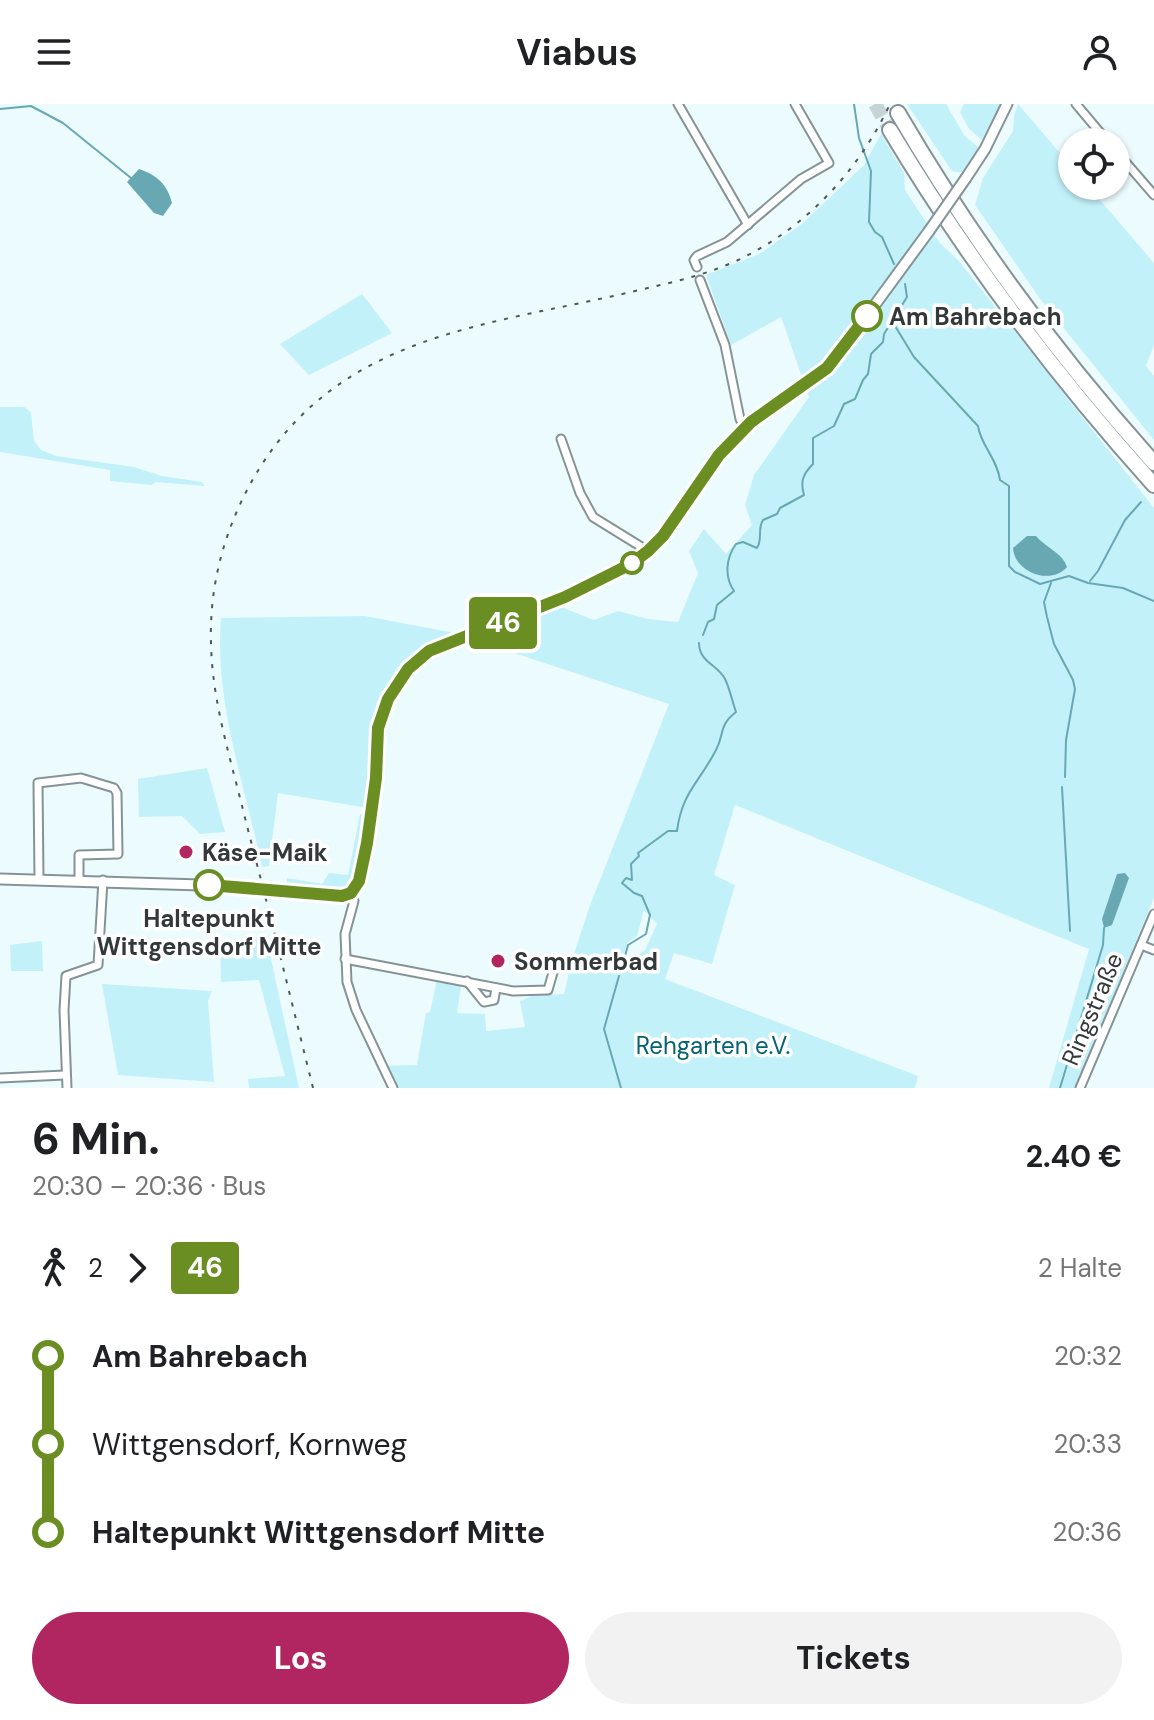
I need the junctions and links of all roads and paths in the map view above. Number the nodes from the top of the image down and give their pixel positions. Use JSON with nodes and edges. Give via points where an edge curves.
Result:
{"nodes":[{"id":1,"x":678,"y":104,"type":"edge"},
{"id":2,"x":795,"y":104,"type":"edge"},
{"id":3,"x":1007,"y":104,"type":"edge"},
{"id":4,"x":1076,"y":104,"type":"edge"},
{"id":5,"x":898,"y":113,"type":"tunnel mouth"},
{"id":6,"x":1096,"y":128,"type":"edge"},
{"id":7,"x":890,"y":130,"type":"tunnel mouth"},
{"id":8,"x":1130,"y":167,"type":"edge"},
{"id":9,"x":1154,"y":195,"type":"edge"},
{"id":10,"x":748,"y":225,"type":"junction"},
{"id":11,"x":697,"y":267,"type":"dead end"},
{"id":12,"x":700,"y":280,"type":"dead end"},
{"id":13,"x":745,"y":428,"type":"junction"},
{"id":14,"x":561,"y":439,"type":"dead end"},
{"id":15,"x":1154,"y":463,"type":"edge"},
{"id":16,"x":1154,"y":485,"type":"edge"},
{"id":17,"x":648,"y":551,"type":"junction"},
{"id":18,"x":0,"y":879,"type":"edge"},
{"id":19,"x":39,"y":879,"type":"junction"},
{"id":20,"x":79,"y":880,"type":"junction"},
{"id":21,"x":103,"y":880,"type":"junction"},
{"id":22,"x":351,"y":893,"type":"junction"},
{"id":23,"x":1154,"y":914,"type":"edge"},
{"id":24,"x":1141,"y":945,"type":"junction"},
{"id":25,"x":1154,"y":950,"type":"edge"},
{"id":26,"x":345,"y":959,"type":"junction"},
{"id":27,"x":549,"y":968,"type":"dead end"},
{"id":28,"x":467,"y":981,"type":"junction"},
{"id":29,"x":496,"y":988,"type":"junction"},
{"id":30,"x":65,"y":1075,"type":"junction"},
{"id":31,"x":0,"y":1078,"type":"edge"},
{"id":32,"x":67,"y":1088,"type":"edge"},
{"id":33,"x":393,"y":1088,"type":"edge"},
{"id":34,"x":1080,"y":1088,"type":"edge"}],
"edges":[{"from":1,"to":10,"type":"street"},
{"from":2,"to":10,"type":"street","via":[[829,163],[801,179]]},
{"from":3,"to":13,"type":"street","bridge":true,"via":[[966,178],[833,362]]},
{"from":4,"to":6,"type":"street"},
{"from":5,"to":15,"type":"highway","via":[[1013,289]]},
{"from":7,"to":16,"type":"highway","via":[[1000,297]]},
{"from":8,"to":9,"type":"street"},
{"from":10,"to":11,"type":"street","via":[[697,256]]},
{"from":12,"to":13,"type":"street","via":[[725,345]]},
{"from":13,"to":17,"type":"street"},
{"from":14,"to":17,"type":"street","via":[[593,517]]},
{"from":17,"to":22,"type":"street","via":[[591,585],[429,651],[408,669],[388,699],[378,728],[367,843]]},
{"from":18,"to":19,"type":"street"},
{"from":19,"to":20,"type":"street"},
{"from":19,"to":20,"type":"street","via":[[38,783],[81,778],[117,793],[118,854],[79,855]]},
{"from":20,"to":21,"type":"street"},
{"from":21,"to":22,"type":"street"},
{"from":21,"to":30,"type":"street","via":[[98,965],[66,976]]},
{"from":22,"to":26,"type":"street"},
{"from":23,"to":24,"type":"street","name":"Ringstraße"},
{"from":24,"to":25,"type":"street","name":"Ringstraße"},
{"from":24,"to":34,"type":"street","name":"Ringstraße"},
{"from":26,"to":28,"type":"street"},
{"from":26,"to":33,"type":"street","via":[[356,1010]]},
{"from":27,"to":29,"type":"street","via":[[554,969],[548,990]]},
{"from":28,"to":29,"type":"street"},
{"from":28,"to":29,"type":"street","via":[[487,1002],[494,1000]]},
{"from":30,"to":31,"type":"street"},
{"from":30,"to":32,"type":"street"}]}
